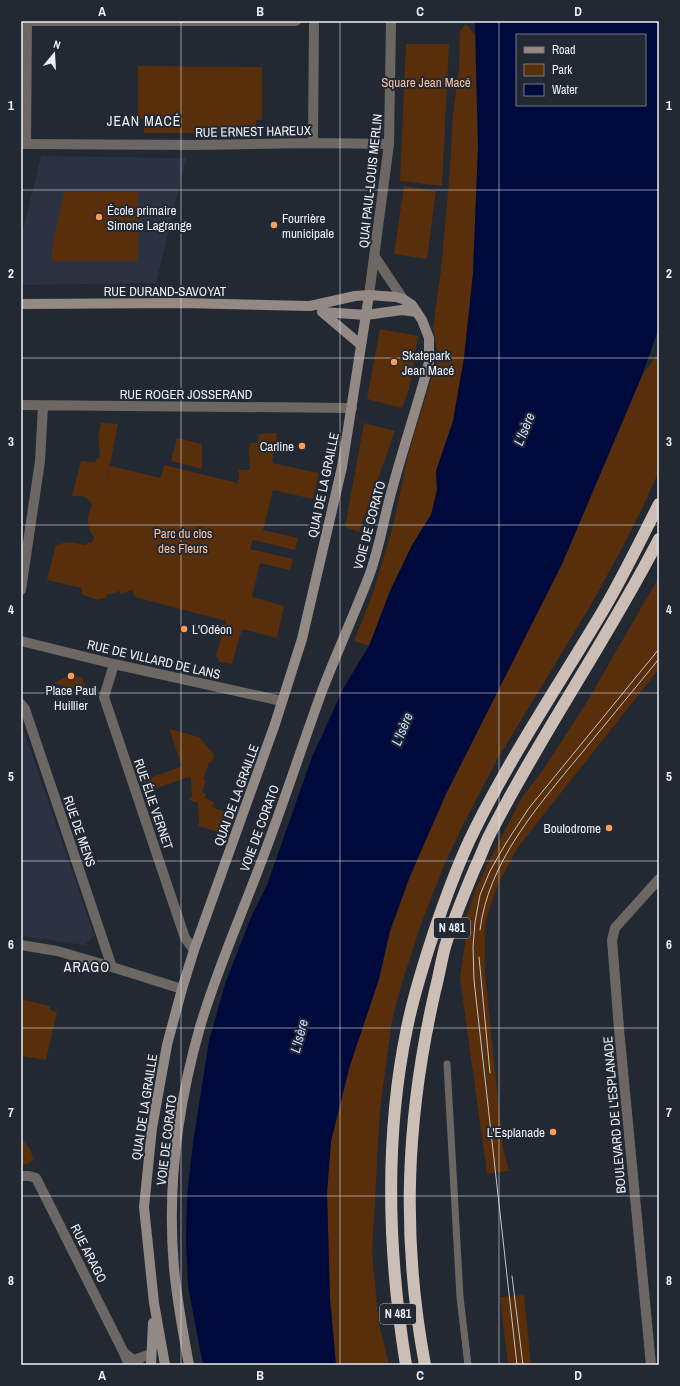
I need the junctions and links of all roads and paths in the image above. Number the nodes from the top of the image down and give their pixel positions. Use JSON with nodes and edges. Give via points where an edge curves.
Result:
{"nodes":[{"id":1,"x":21,"y":21,"type":"edge"},
{"id":2,"x":26,"y":21,"type":"edge"},
{"id":3,"x":296,"y":21,"type":"edge"},
{"id":4,"x":314,"y":21,"type":"edge"},
{"id":5,"x":391,"y":21,"type":"edge"},
{"id":6,"x":313,"y":143,"type":"junction"},
{"id":7,"x":24,"y":144,"type":"edge"},
{"id":8,"x":389,"y":144,"type":"junction"},
{"id":9,"x":375,"y":257,"type":"junction"},
{"id":10,"x":369,"y":295,"type":"junction"},
{"id":11,"x":402,"y":299,"type":"junction"},
{"id":12,"x":21,"y":304,"type":"edge"},
{"id":13,"x":310,"y":306,"type":"junction"},
{"id":14,"x":323,"y":312,"type":"junction"},
{"id":15,"x":417,"y":312,"type":"junction"},
{"id":16,"x":366,"y":315,"type":"junction"},
{"id":17,"x":361,"y":345,"type":"junction"},
{"id":18,"x":21,"y":405,"type":"edge"},
{"id":19,"x":43,"y":406,"type":"junction"},
{"id":20,"x":352,"y":408,"type":"junction"},
{"id":21,"x":659,"y":504,"type":"edge"},
{"id":22,"x":659,"y":539,"type":"edge"},
{"id":23,"x":21,"y":590,"type":"edge"},
{"id":24,"x":21,"y":641,"type":"edge"},
{"id":25,"x":114,"y":664,"type":"junction"},
{"id":26,"x":282,"y":702,"type":"junction"},
{"id":27,"x":21,"y":704,"type":"edge"},
{"id":28,"x":659,"y":879,"type":"edge"},
{"id":29,"x":21,"y":945,"type":"edge"},
{"id":30,"x":194,"y":950,"type":"junction"},
{"id":31,"x":112,"y":967,"type":"junction"},
{"id":32,"x":182,"y":989,"type":"junction"},
{"id":33,"x":447,"y":1064,"type":"dead end"},
{"id":34,"x":21,"y":1176,"type":"edge"},
{"id":35,"x":154,"y":1303,"type":"junction"},
{"id":36,"x":151,"y":1354,"type":"junction"},
{"id":37,"x":134,"y":1363,"type":"edge"},
{"id":38,"x":151,"y":1365,"type":"edge"},
{"id":39,"x":165,"y":1365,"type":"edge"},
{"id":40,"x":189,"y":1365,"type":"edge"},
{"id":41,"x":406,"y":1365,"type":"edge"},
{"id":42,"x":425,"y":1365,"type":"edge"},
{"id":43,"x":468,"y":1365,"type":"edge"},
{"id":44,"x":651,"y":1365,"type":"edge"}],
"edges":[{"from":1,"to":2,"type":"street"},
{"from":2,"to":3,"type":"street"},
{"from":2,"to":7,"type":"street"},
{"from":4,"to":6,"type":"street"},
{"from":5,"to":8,"type":"street","name":"QUAI PAUL-LOUIS MERLIN"},
{"from":6,"to":7,"type":"street","name":"RUE ERNEST HAREUX"},
{"from":6,"to":8,"type":"street","name":"RUE ERNEST HAREUX"},
{"from":8,"to":9,"type":"street","name":"QUAI PAUL-LOUIS MERLIN"},
{"from":9,"to":10,"type":"street","name":"QUAI PAUL-LOUIS MERLIN"},
{"from":9,"to":11,"type":"street","name":"VOIE DE CORATO"},
{"from":10,"to":11,"type":"main road"},
{"from":10,"to":13,"type":"main road","name":"RUE DURAND-SAVOYAT"},
{"from":10,"to":16,"type":"main road","name":"QUAI DE LA GRAILLE"},
{"from":11,"to":15,"type":"main road","name":"VOIE DE CORATO","via":[[412,305]]},
{"from":12,"to":13,"type":"main road","name":"RUE DURAND-SAVOYAT","via":[[182,303]]},
{"from":13,"to":14,"type":"main road","name":"RUE DURAND-SAVOYAT"},
{"from":14,"to":16,"type":"main road"},
{"from":14,"to":17,"type":"main road","name":"RUE DURAND-SAVOYAT"},
{"from":15,"to":16,"type":"main road","via":[[402,310]]},
{"from":15,"to":40,"type":"main road","name":"VOIE DE CORATO","via":[[429,338],[429,362],[392,489],[380,542],[222,962],[198,1036],[186,1086],[174,1176],[173,1234],[178,1305]]},
{"from":16,"to":17,"type":"main road","name":"QUAI DE LA GRAILLE"},
{"from":17,"to":20,"type":"main road","name":"QUAI DE LA GRAILLE"},
{"from":18,"to":19,"type":"street","name":"RUE ROGER JOSSERAND"},
{"from":19,"to":20,"type":"street","name":"RUE ROGER JOSSERAND"},
{"from":19,"to":23,"type":"street","via":[[40,461]]},
{"from":20,"to":26,"type":"main road","name":"QUAI DE LA GRAILLE","via":[[342,467],[302,639]]},
{"from":21,"to":41,"type":"highway","number":"N 481","via":[[602,613],[516,751],[473,832],[446,897],[417,986],[397,1086],[392,1145],[393,1264]]},
{"from":22,"to":42,"type":"highway","number":"N 481","via":[[614,622],[533,756],[488,837],[461,901],[445,948],[425,1033],[410,1148],[411,1261],[417,1323]]},
{"from":24,"to":25,"type":"street","name":"RUE DE VILLARD DE LANS"},
{"from":25,"to":26,"type":"street","name":"RUE DE VILLARD DE LANS"},
{"from":25,"to":30,"type":"street","name":"RUE ÉLIE VERNET","via":[[104,698],[184,938]]},
{"from":26,"to":30,"type":"main road","name":"QUAI DE LA GRAILLE"},
{"from":27,"to":31,"type":"street","name":"RUE DE MENS","via":[[25,709]]},
{"from":28,"to":44,"type":"street","name":"BOULEVARD DE L'ESPLANADE","via":[[614,928],[612,940]]},
{"from":29,"to":31,"type":"street","via":[[57,951]]},
{"from":30,"to":32,"type":"main road","name":"QUAI DE LA GRAILLE"},
{"from":31,"to":32,"type":"street"},
{"from":32,"to":35,"type":"main road","name":"QUAI DE LA GRAILLE","via":[[167,1045],[152,1128],[144,1207]]},
{"from":33,"to":43,"type":"lane","via":[[460,1297]]},
{"from":34,"to":37,"type":"street","name":"RUE ARAGO","via":[[36,1178],[124,1353]]},
{"from":35,"to":36,"type":"main road"},
{"from":35,"to":39,"type":"main road"},
{"from":36,"to":37,"type":"street","name":"RUE ARAGO"},
{"from":36,"to":38,"type":"main road"}]}
